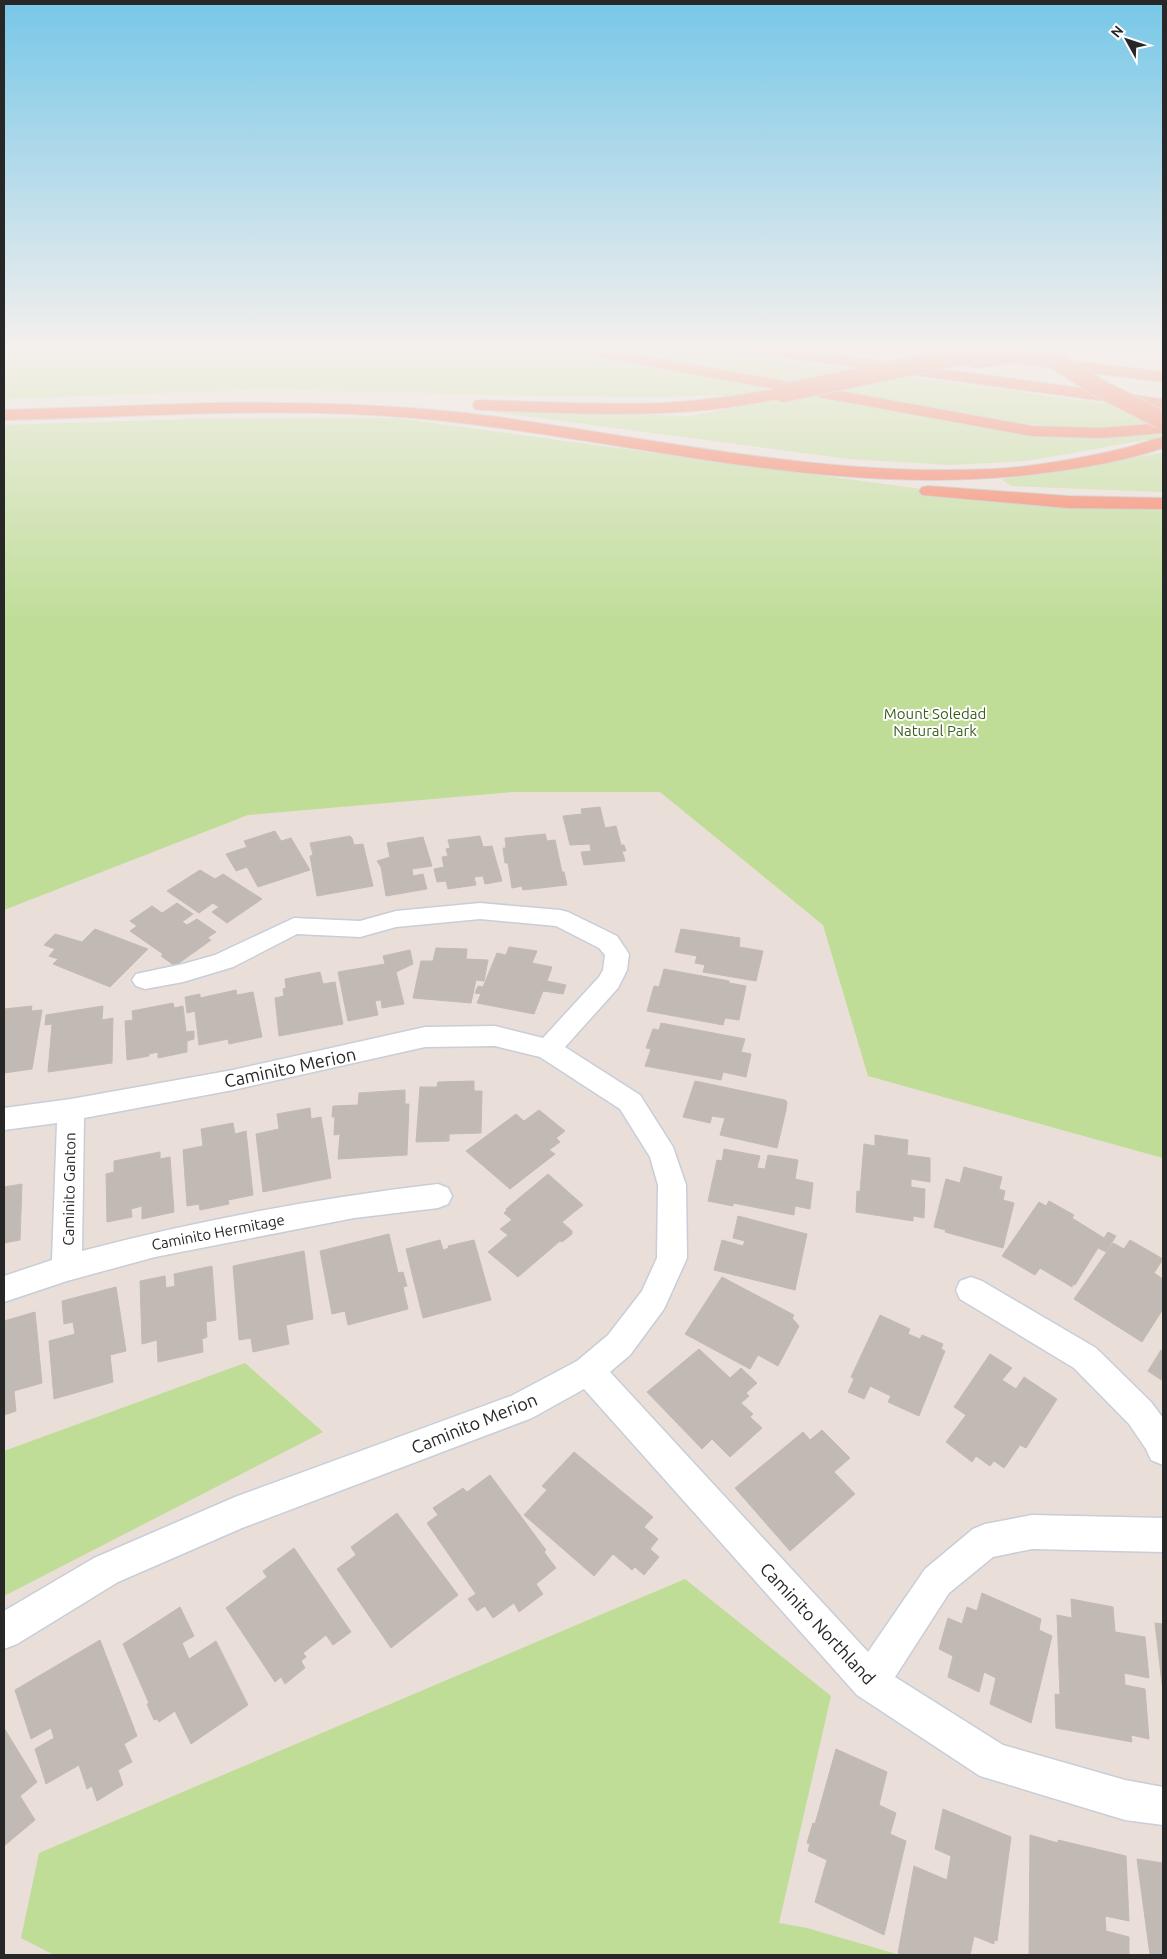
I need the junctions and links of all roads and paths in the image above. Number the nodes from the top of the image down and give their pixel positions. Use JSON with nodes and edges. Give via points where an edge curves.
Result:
{"nodes":[{"id":1,"x":618,"y":440,"type":"edge"},
{"id":2,"x":1142,"y":440,"type":"edge"},
{"id":3,"x":747,"y":460,"type":"junction"},
{"id":4,"x":1163,"y":504,"type":"edge"},
{"id":5,"x":145,"y":980,"type":"dead end"},
{"id":6,"x":548,"y":1049,"type":"junction"},
{"id":7,"x":71,"y":1110,"type":"junction"},
{"id":8,"x":4,"y":1119,"type":"edge"},
{"id":9,"x":438,"y":1196,"type":"dead end"},
{"id":10,"x":67,"y":1268,"type":"junction"},
{"id":11,"x":4,"y":1289,"type":"edge"},
{"id":12,"x":971,"y":1290,"type":"dead end"},
{"id":13,"x":588,"y":1371,"type":"junction"},
{"id":14,"x":1163,"y":1449,"type":"edge"},
{"id":15,"x":1163,"y":1535,"type":"edge"},
{"id":16,"x":4,"y":1632,"type":"edge"},
{"id":17,"x":870,"y":1682,"type":"junction"},
{"id":18,"x":1163,"y":1806,"type":"edge"}],
"edges":[{"from":1,"to":3,"type":"highway"},
{"from":2,"to":3,"type":"highway","via":[[1121,455],[1038,471],[949,477],[877,476]]},
{"from":3,"to":4,"type":"highway","via":[[954,495]]},
{"from":5,"to":6,"type":"street","via":[[224,961],[294,926],[360,929],[396,919],[480,911],[560,918],[608,942],[618,954],[609,982]]},
{"from":6,"to":7,"type":"street","name":"Caminito Merion","via":[[495,1036],[425,1038],[233,1080]]},
{"from":6,"to":13,"type":"street","name":"Caminito Merion","via":[[630,1102],[663,1155],[672,1185],[672,1258],[653,1300],[619,1345]]},
{"from":7,"to":8,"type":"street","name":"Caminito Merion"},
{"from":7,"to":10,"type":"street","name":"Caminito Ganton"},
{"from":9,"to":10,"type":"street","name":"Caminito Hermitage","via":[[354,1206],[155,1244]]},
{"from":10,"to":11,"type":"street","name":"Caminito Hermitage"},
{"from":12,"to":14,"type":"street","via":[[1085,1358],[1140,1413]]},
{"from":13,"to":16,"type":"street","name":"Caminito Merion","via":[[521,1407],[235,1514],[106,1570]]},
{"from":13,"to":17,"type":"street","name":"Caminito Northland"},
{"from":15,"to":17,"type":"street","via":[[1032,1532],[985,1541],[937,1581]]},
{"from":17,"to":18,"type":"street","name":"Caminito Northland","via":[[994,1762],[1125,1800]]}]}
